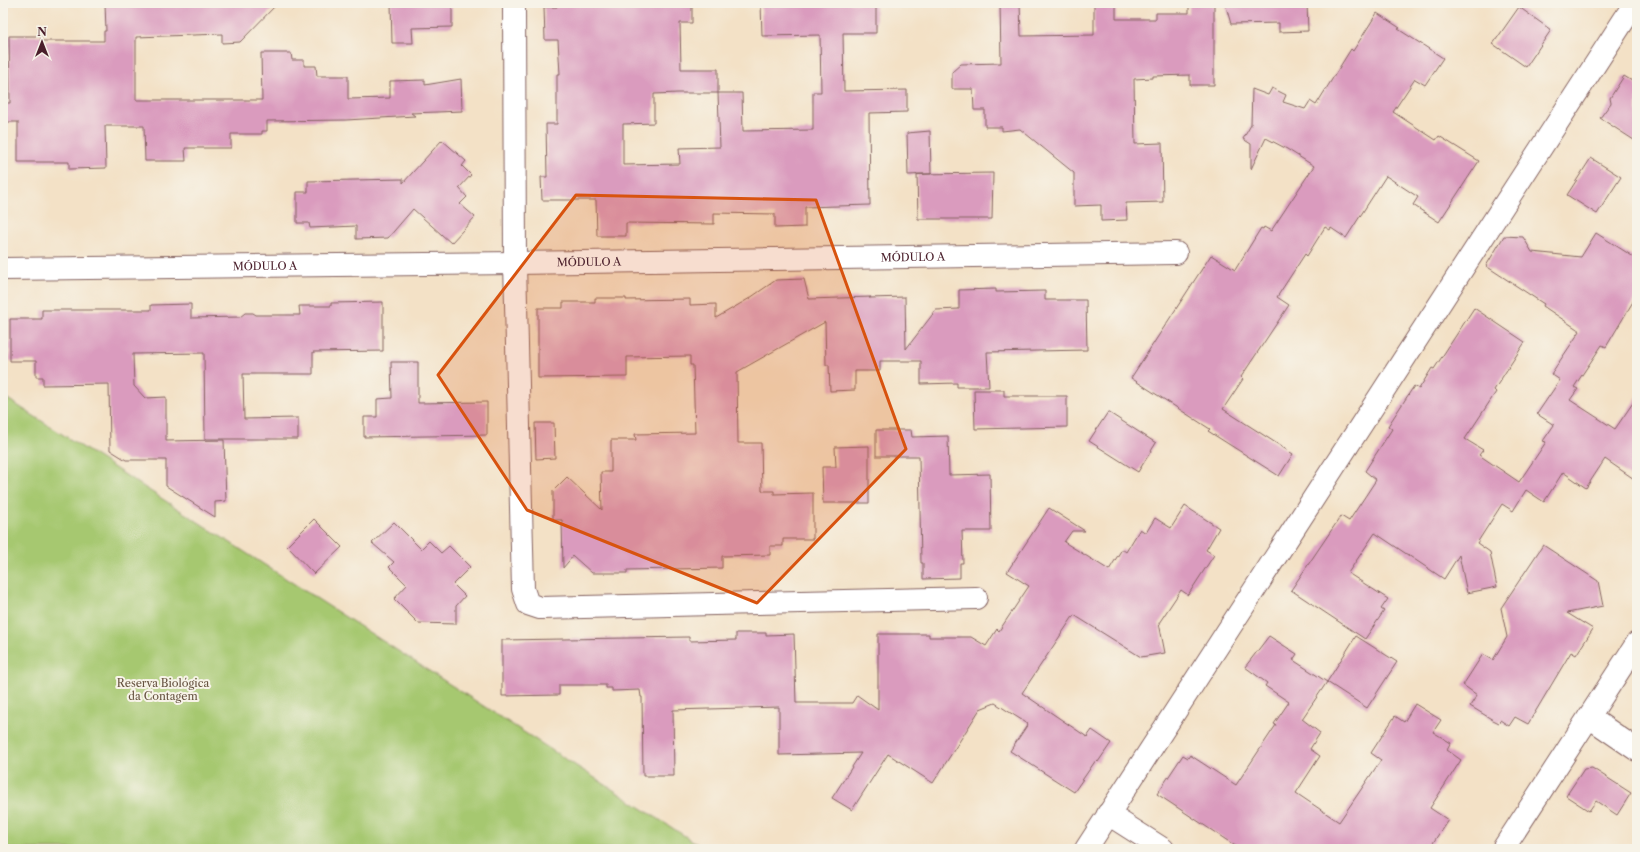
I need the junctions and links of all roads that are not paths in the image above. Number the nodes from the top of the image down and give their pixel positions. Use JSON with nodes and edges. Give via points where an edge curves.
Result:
{"nodes":[{"id":1,"x":514,"y":3,"type":"edge"},
{"id":2,"x":1635,"y":3,"type":"edge"},
{"id":3,"x":1176,"y":253,"type":"dead end"},
{"id":4,"x":515,"y":263,"type":"junction"},
{"id":5,"x":3,"y":269,"type":"edge"},
{"id":6,"x":976,"y":598,"type":"dead end"},
{"id":7,"x":1637,"y":643,"type":"edge"},
{"id":8,"x":1589,"y":718,"type":"junction"},
{"id":9,"x":1637,"y":750,"type":"edge"},
{"id":10,"x":1108,"y":814,"type":"junction"},
{"id":11,"x":1086,"y":849,"type":"edge"},
{"id":12,"x":1163,"y":849,"type":"edge"},
{"id":13,"x":1504,"y":849,"type":"edge"}],
"edges":[{"from":1,"to":4,"type":"street"},
{"from":2,"to":10,"type":"street"},
{"from":3,"to":4,"type":"street","name":"MÓDULO A"},
{"from":4,"to":5,"type":"street","name":"MÓDULO A"},
{"from":4,"to":6,"type":"street","via":[[523,589],[528,604],[540,608]]},
{"from":7,"to":8,"type":"street"},
{"from":8,"to":9,"type":"street"},
{"from":8,"to":13,"type":"street"},
{"from":10,"to":11,"type":"street"},
{"from":10,"to":12,"type":"street"}]}
